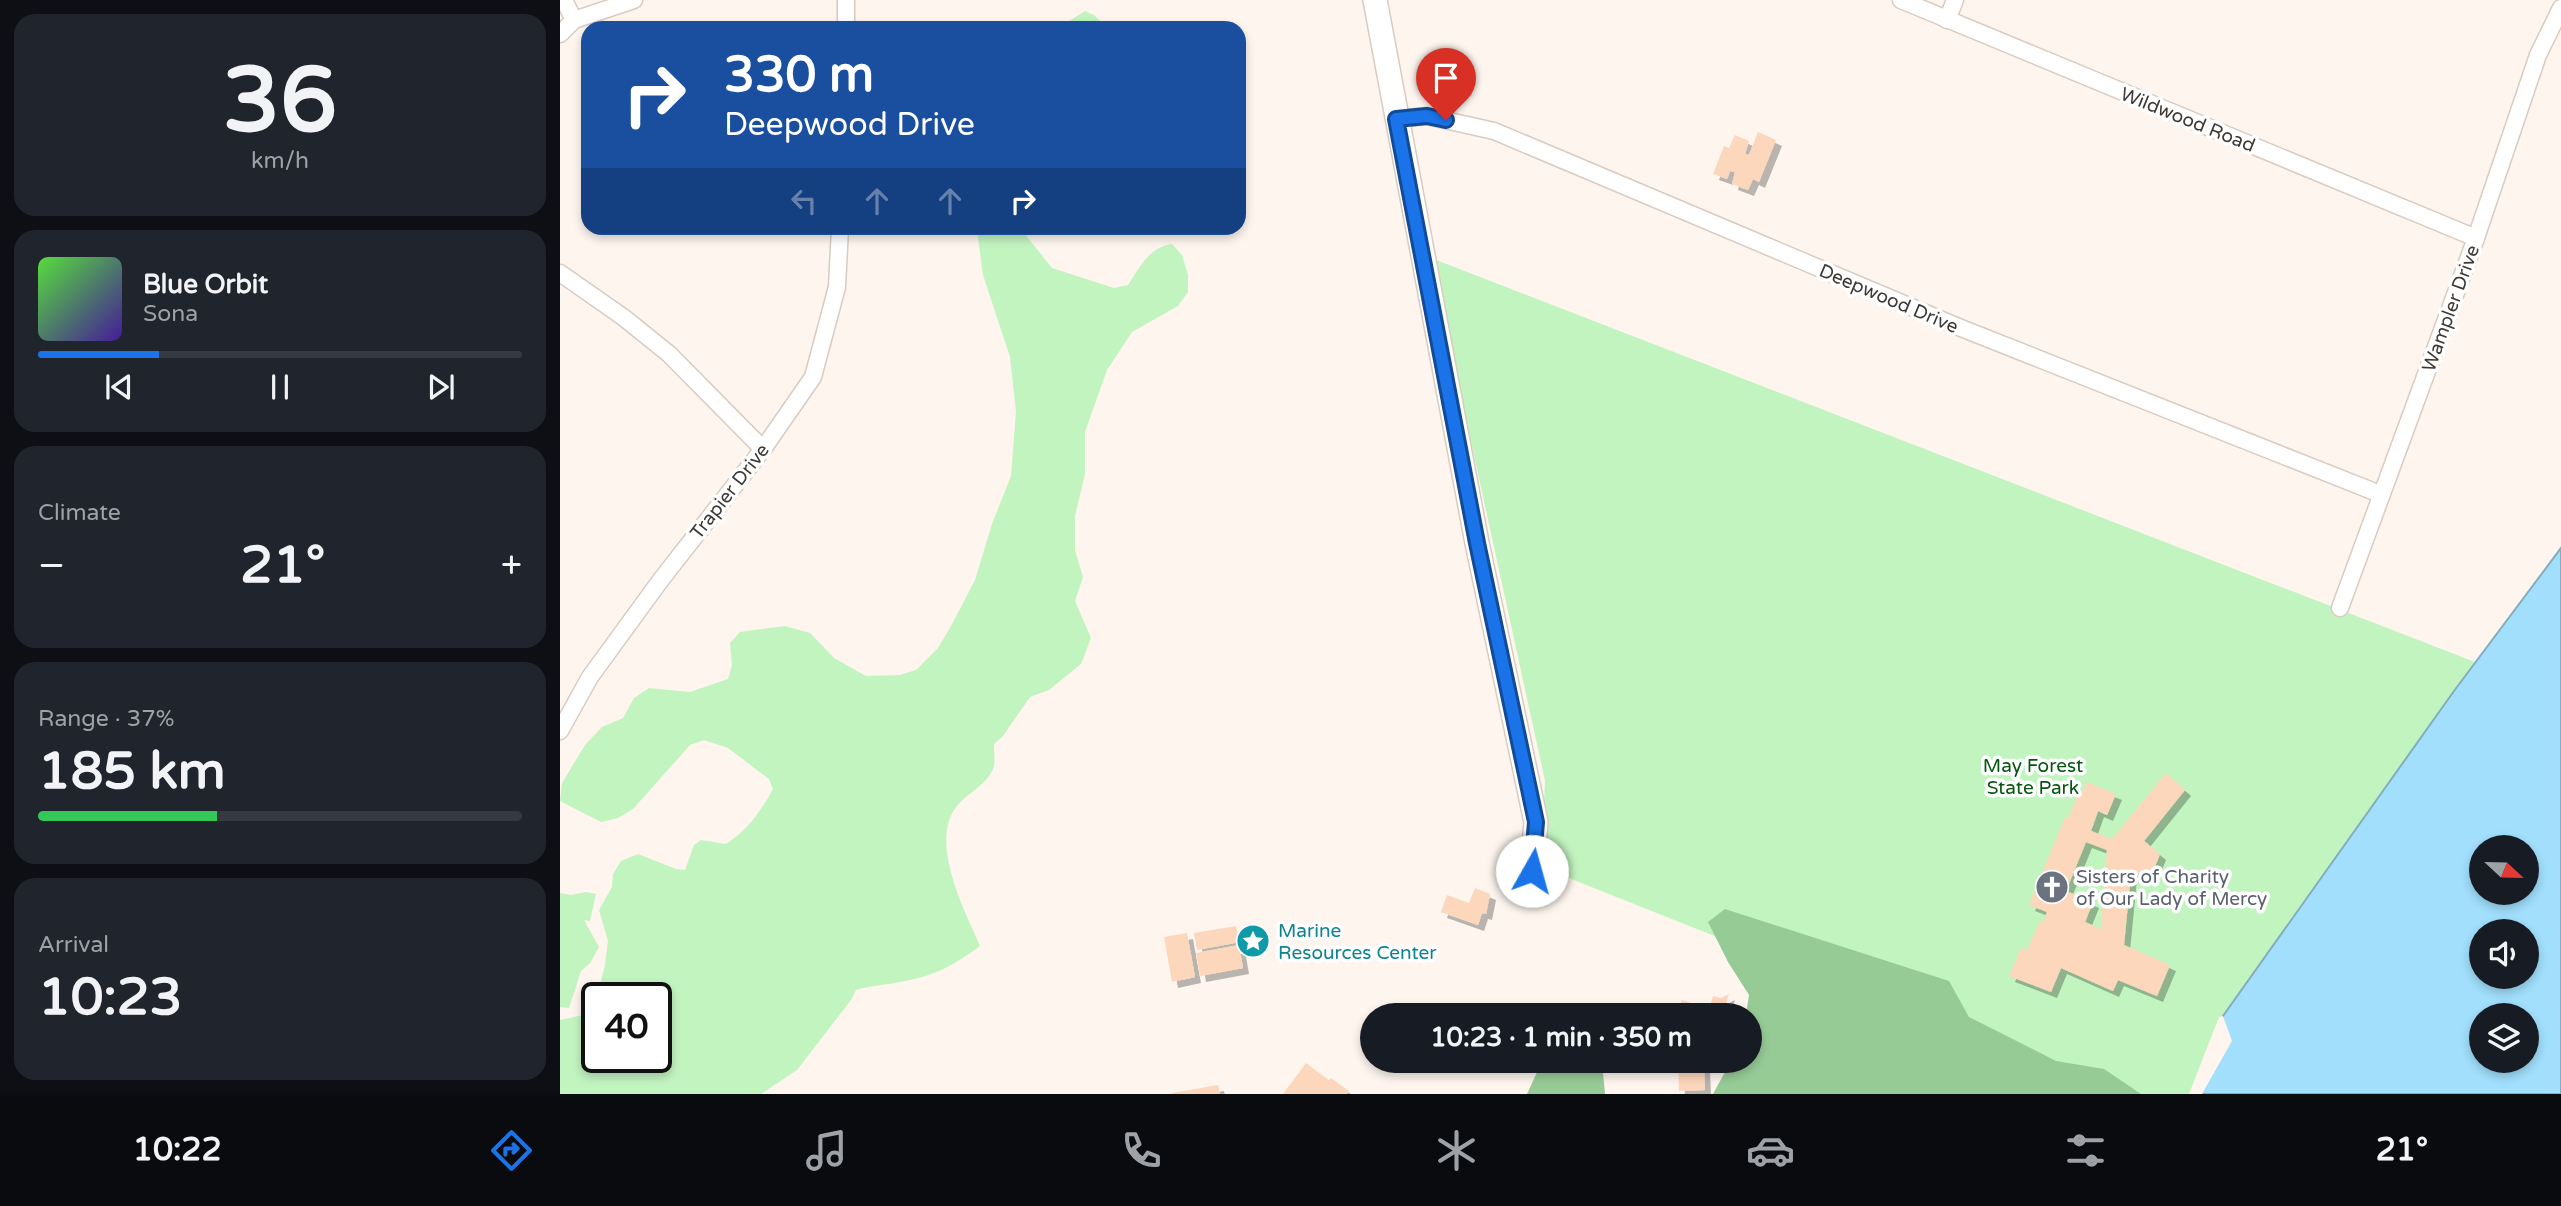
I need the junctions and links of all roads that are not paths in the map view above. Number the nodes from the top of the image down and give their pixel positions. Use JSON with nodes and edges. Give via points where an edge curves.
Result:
{"nodes":[{"id":1,"x":564,"y":0,"type":"edge"},
{"id":2,"x":634,"y":0,"type":"edge"},
{"id":3,"x":846,"y":0,"type":"edge"},
{"id":4,"x":1375,"y":0,"type":"edge"},
{"id":5,"x":1901,"y":0,"type":"edge"},
{"id":6,"x":1955,"y":0,"type":"edge"},
{"id":7,"x":2561,"y":8,"type":"edge"},
{"id":8,"x":573,"y":20,"type":"junction"},
{"id":9,"x":1947,"y":20,"type":"junction"},
{"id":10,"x":846,"y":21,"type":"edge"},
{"id":11,"x":560,"y":34,"type":"edge"},
{"id":12,"x":1396,"y":119,"type":"junction"},
{"id":13,"x":841,"y":235,"type":"edge"},
{"id":14,"x":2476,"y":238,"type":"junction"},
{"id":15,"x":560,"y":273,"type":"edge"},
{"id":16,"x":763,"y":449,"type":"junction"},
{"id":17,"x":2380,"y":494,"type":"junction"},
{"id":18,"x":2340,"y":608,"type":"dead end"},
{"id":19,"x":560,"y":731,"type":"edge"},
{"id":20,"x":1532,"y":871,"type":"dead end"}],
"edges":[{"from":1,"to":8,"type":"street"},
{"from":2,"to":8,"type":"street"},
{"from":3,"to":10,"type":"street"},
{"from":4,"to":12,"type":"street"},
{"from":5,"to":9,"type":"street","name":"Wildwood Road"},
{"from":6,"to":9,"type":"street"},
{"from":7,"to":14,"type":"street","name":"Wampler Drive","via":[[2539,55]]},
{"from":8,"to":11,"type":"street"},
{"from":9,"to":14,"type":"street","name":"Wildwood Road"},
{"from":12,"to":17,"type":"street","name":"Deepwood Drive","via":[[1427,116],[1494,131],[1961,328]]},
{"from":12,"to":20,"type":"street","via":[[1536,822]]},
{"from":13,"to":16,"type":"street","name":"Trapier Drive","via":[[837,286],[813,377]]},
{"from":14,"to":17,"type":"street","name":"Wampler Drive"},
{"from":15,"to":16,"type":"street","via":[[669,354]]},
{"from":16,"to":19,"type":"street","name":"Trapier Drive","via":[[590,677]]},
{"from":17,"to":18,"type":"street","name":"Wampler Drive"}]}
